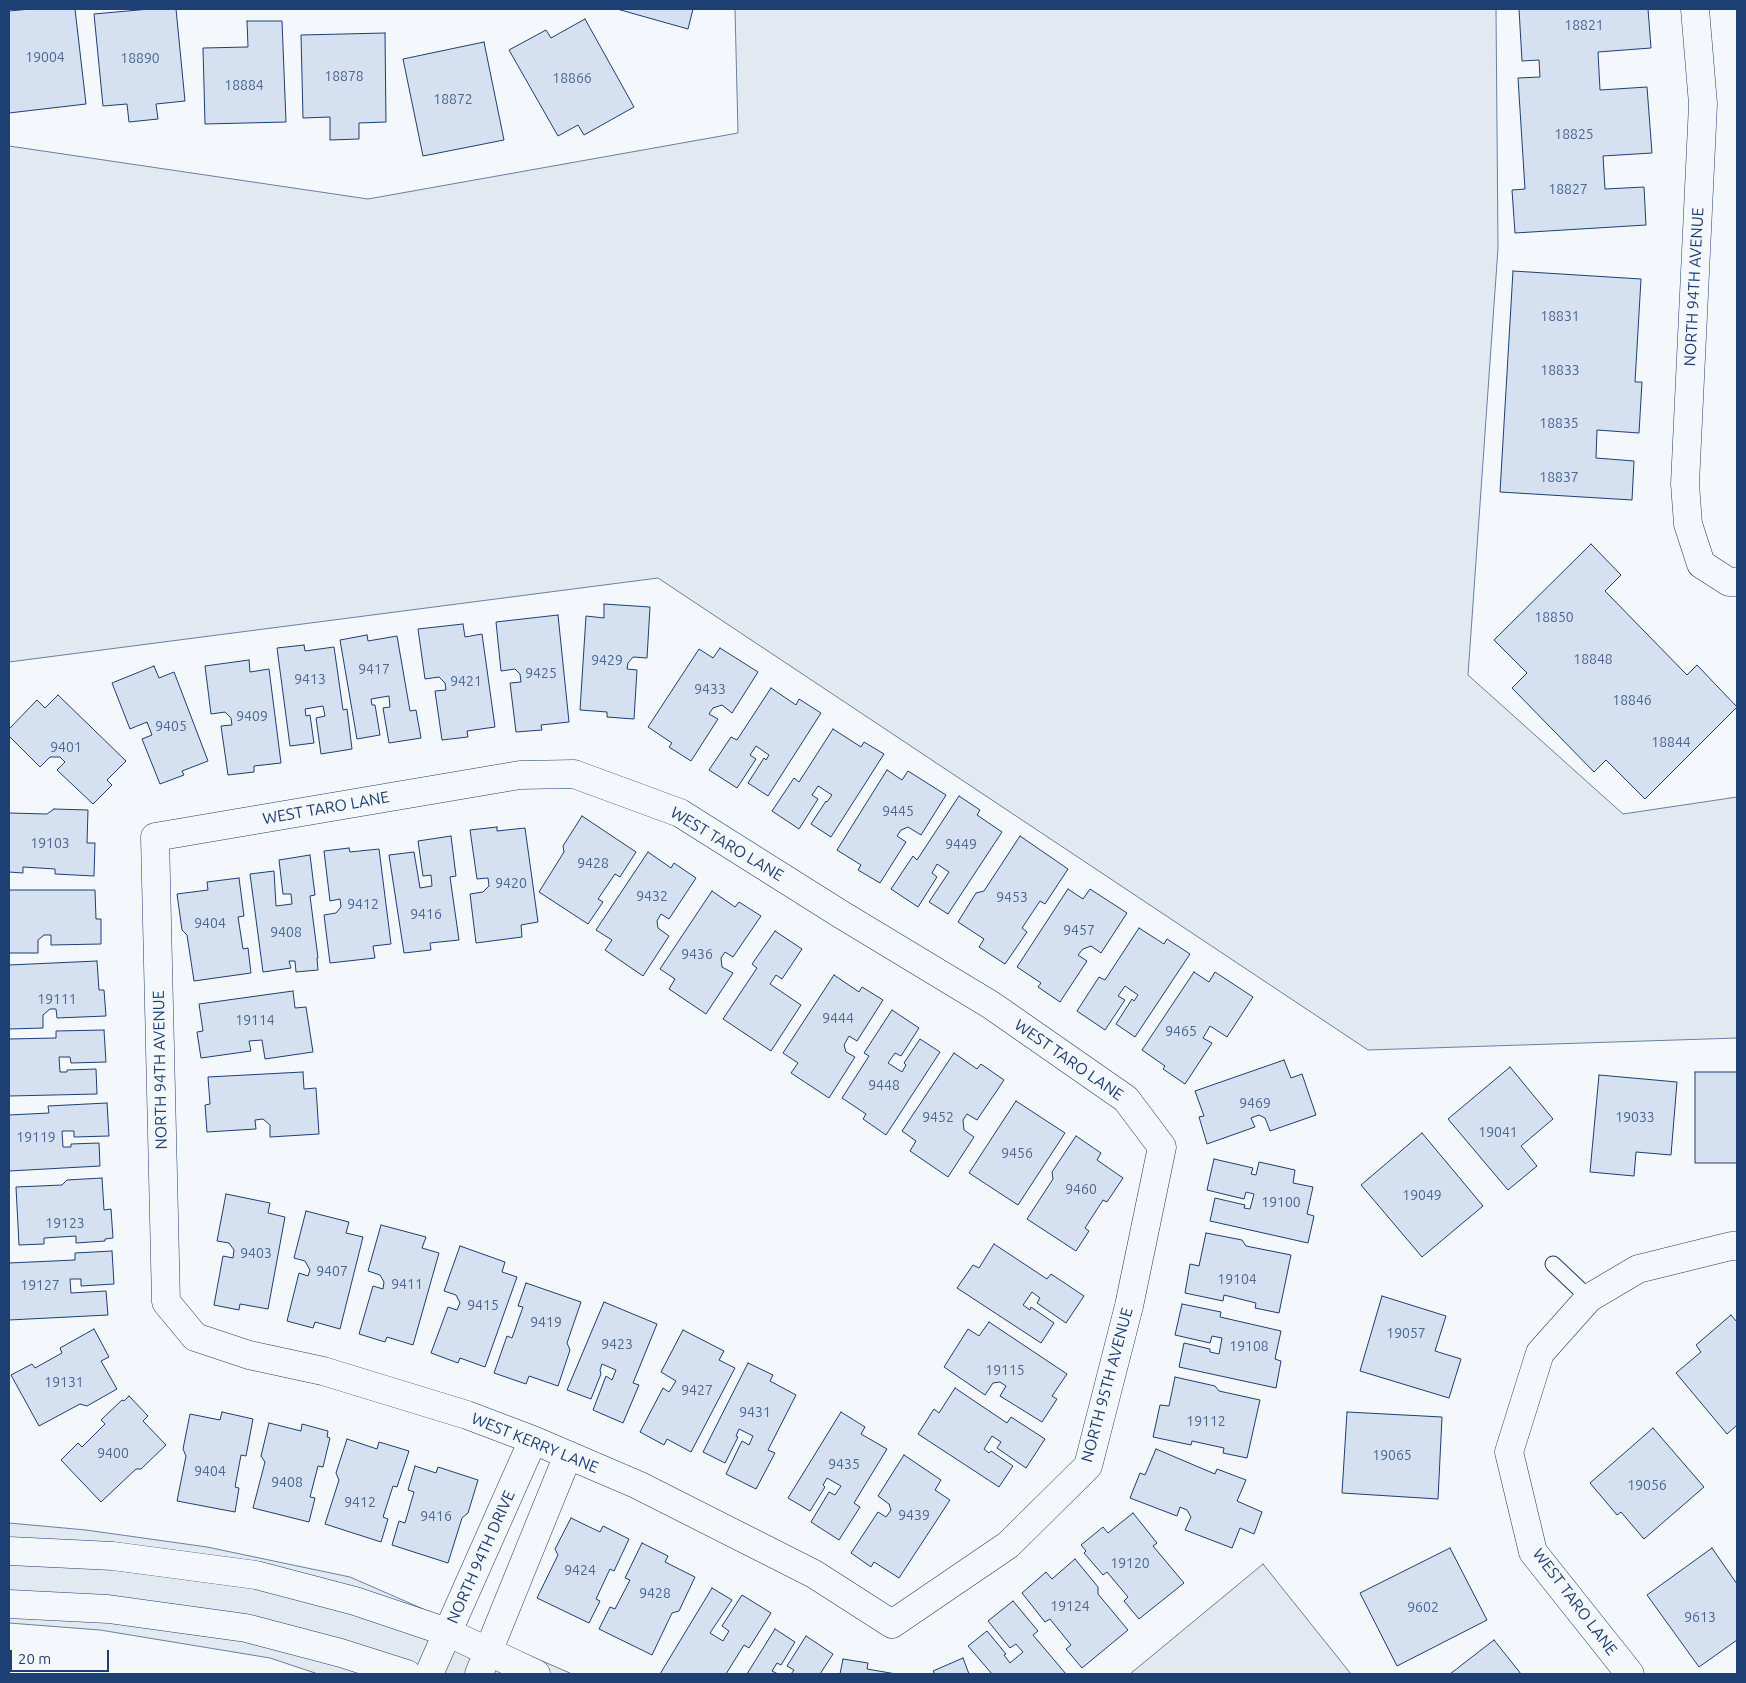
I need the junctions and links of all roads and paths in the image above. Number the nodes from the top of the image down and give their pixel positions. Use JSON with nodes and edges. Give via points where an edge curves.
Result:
{"nodes":[{"id":1,"x":1694,"y":9,"type":"edge"},
{"id":2,"x":1737,"y":582,"type":"edge"},
{"id":3,"x":155,"y":837,"type":"joint"},
{"id":4,"x":1162,"y":1146,"type":"joint"},
{"id":5,"x":1737,"y":1246,"type":"edge"},
{"id":6,"x":1553,"y":1264,"type":"dead end"},
{"id":7,"x":1589,"y":1298,"type":"junction"},
{"id":8,"x":166,"y":1302,"type":"joint"},
{"id":9,"x":533,"y":1440,"type":"junction"},
{"id":10,"x":568,"y":1455,"type":"junction"},
{"id":11,"x":9,"y":1550,"type":"edge"},
{"id":12,"x":9,"y":1604,"type":"edge"},
{"id":13,"x":892,"y":1624,"type":"joint"},
{"id":14,"x":447,"y":1632,"type":"junction"},
{"id":15,"x":483,"y":1663,"type":"edge"},
{"id":16,"x":407,"y":1674,"type":"edge"},
{"id":17,"x":429,"y":1674,"type":"edge"},
{"id":18,"x":536,"y":1674,"type":"edge"},
{"id":19,"x":1630,"y":1674,"type":"edge"}],
"edges":[{"from":1,"to":2,"type":"street","name":"NORTH 94TH AVENUE","via":[[1703,104],[1685,484],[1688,524],[1701,564],[1729,582]]},
{"from":3,"to":4,"type":"street","name":"WEST TARO LANE","via":[[520,775],[574,774],[680,813],[991,1005],[1126,1099]]},
{"from":3,"to":8,"type":"street","name":"NORTH 94TH AVENUE"},
{"from":4,"to":13,"type":"street","name":"NORTH 95TH AVENUE","via":[[1129,1306],[1088,1466],[1008,1545]]},
{"from":5,"to":7,"type":"street","via":[[1638,1269]]},
{"from":6,"to":7,"type":"lane"},
{"from":7,"to":19,"type":"street","name":"WEST TARO LANE","via":[[1540,1353],[1509,1452],[1533,1552]]},
{"from":8,"to":9,"type":"street","name":"WEST KERRY LANE","via":[[194,1337],[249,1355],[323,1371],[467,1415]]},
{"from":9,"to":10,"type":"street","name":"WEST KERRY LANE"},
{"from":9,"to":14,"type":"street","name":"NORTH 94TH DRIVE"},
{"from":10,"to":13,"type":"street","name":"WEST KERRY LANE","via":[[638,1485],[814,1574]]},
{"from":10,"to":15,"type":"street"},
{"from":11,"to":14,"type":"street","via":[[113,1556],[256,1575],[355,1601]]},
{"from":12,"to":16,"type":"street","via":[[108,1610],[246,1628]]},
{"from":14,"to":15,"type":"street"},
{"from":14,"to":17,"type":"street","name":"NORTH 94TH DRIVE"},
{"from":15,"to":18,"type":"street"}]}
